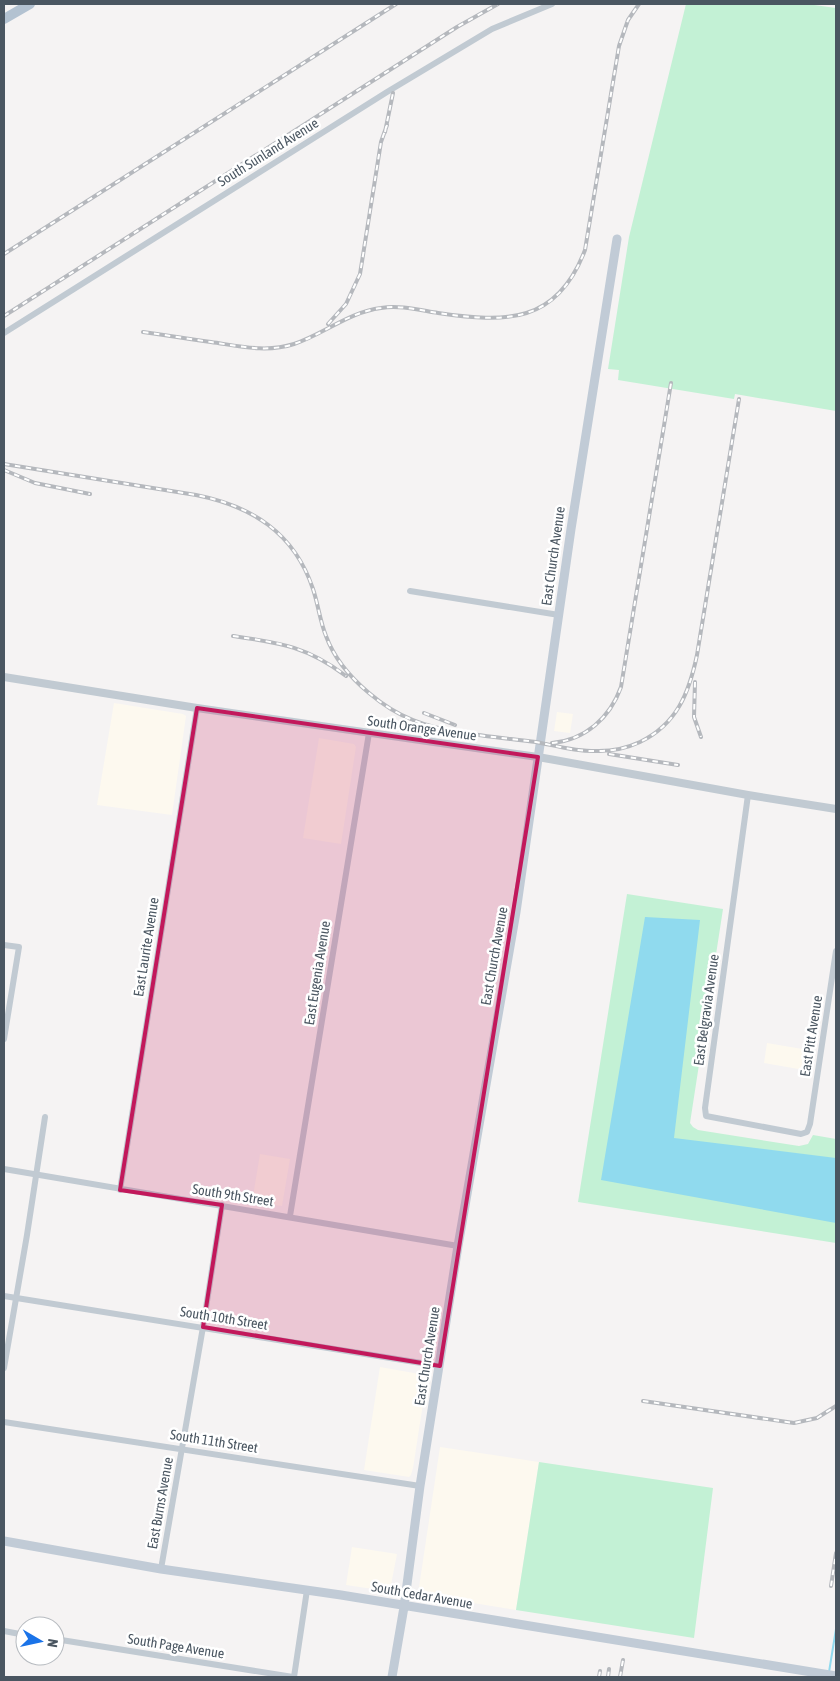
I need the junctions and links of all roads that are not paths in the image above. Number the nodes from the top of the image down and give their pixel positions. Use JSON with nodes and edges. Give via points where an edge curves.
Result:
{"nodes":[{"id":1,"x":30,"y":4,"type":"edge"},
{"id":2,"x":552,"y":4,"type":"edge"},
{"id":3,"x":4,"y":19,"type":"edge"},
{"id":4,"x":617,"y":239,"type":"dead end"},
{"id":5,"x":4,"y":333,"type":"edge"},
{"id":6,"x":410,"y":591,"type":"dead end"},
{"id":7,"x":559,"y":615,"type":"junction"},
{"id":8,"x":4,"y":677,"type":"edge"},
{"id":9,"x":197,"y":708,"type":"junction"},
{"id":10,"x":369,"y":733,"type":"junction"},
{"id":11,"x":538,"y":757,"type":"junction"},
{"id":12,"x":748,"y":795,"type":"junction"},
{"id":13,"x":836,"y":809,"type":"edge"},
{"id":14,"x":4,"y":945,"type":"edge"},
{"id":15,"x":836,"y":951,"type":"edge"},
{"id":16,"x":4,"y":1039,"type":"edge"},
{"id":17,"x":45,"y":1117,"type":"dead end"},
{"id":18,"x":810,"y":1124,"type":"joint"},
{"id":19,"x":4,"y":1169,"type":"edge"},
{"id":20,"x":37,"y":1175,"type":"junction"},
{"id":21,"x":120,"y":1190,"type":"junction"},
{"id":22,"x":222,"y":1205,"type":"junction"},
{"id":23,"x":290,"y":1216,"type":"junction"},
{"id":24,"x":458,"y":1246,"type":"junction"},
{"id":25,"x":4,"y":1296,"type":"edge"},
{"id":26,"x":15,"y":1298,"type":"junction"},
{"id":27,"x":204,"y":1327,"type":"junction"},
{"id":28,"x":440,"y":1366,"type":"junction"},
{"id":29,"x":4,"y":1368,"type":"edge"},
{"id":30,"x":4,"y":1422,"type":"edge"},
{"id":31,"x":182,"y":1448,"type":"junction"},
{"id":32,"x":420,"y":1486,"type":"junction"},
{"id":33,"x":4,"y":1541,"type":"edge"},
{"id":34,"x":161,"y":1568,"type":"junction"},
{"id":35,"x":307,"y":1590,"type":"junction"},
{"id":36,"x":404,"y":1606,"type":"junction"},
{"id":37,"x":65,"y":1641,"type":"edge"},
{"id":38,"x":824,"y":1676,"type":"edge"},
{"id":39,"x":836,"y":1676,"type":"edge"},
{"id":40,"x":293,"y":1677,"type":"edge"},
{"id":41,"x":392,"y":1677,"type":"edge"}],
"edges":[{"from":1,"to":3,"type":"main road"},
{"from":2,"to":5,"type":"street","name":"South Sunland Avenue","via":[[492,29],[396,86]]},
{"from":4,"to":7,"type":"main road","name":"East Church Avenue"},
{"from":6,"to":7,"type":"street"},
{"from":7,"to":11,"type":"main road","name":"East Church Avenue"},
{"from":8,"to":9,"type":"street","name":"South Orange Avenue"},
{"from":9,"to":10,"type":"street","name":"South Orange Avenue"},
{"from":9,"to":21,"type":"street","name":"East Laurite Avenue"},
{"from":10,"to":11,"type":"street","name":"South Orange Avenue"},
{"from":10,"to":23,"type":"street","name":"East Eugenia Avenue"},
{"from":11,"to":12,"type":"street","name":"South Orange Avenue"},
{"from":11,"to":24,"type":"main road","name":"East Church Avenue","via":[[516,912]]},
{"from":12,"to":13,"type":"street","name":"South Orange Avenue"},
{"from":12,"to":18,"type":"street","name":"East Belgravia Avenue","via":[[705,1112],[710,1118],[801,1134],[807,1132]]},
{"from":14,"to":16,"type":"street","via":[[19,947]]},
{"from":15,"to":18,"type":"street","name":"East Pitt Avenue"},
{"from":17,"to":20,"type":"street"},
{"from":19,"to":20,"type":"street","name":"South 9th Street"},
{"from":20,"to":21,"type":"street","name":"South 9th Street"},
{"from":20,"to":26,"type":"street"},
{"from":21,"to":22,"type":"street","name":"South 9th Street"},
{"from":22,"to":23,"type":"street","name":"South 9th Street"},
{"from":22,"to":27,"type":"street","name":"East Burns Avenue"},
{"from":23,"to":24,"type":"street","name":"South 9th Street"},
{"from":24,"to":28,"type":"main road","name":"East Church Avenue"},
{"from":25,"to":26,"type":"street","name":"South 10th Street"},
{"from":26,"to":27,"type":"street","name":"South 10th Street"},
{"from":26,"to":29,"type":"street"},
{"from":27,"to":28,"type":"street","name":"South 10th Street"},
{"from":27,"to":31,"type":"street","name":"East Burns Avenue"},
{"from":28,"to":32,"type":"main road","name":"East Church Avenue"},
{"from":30,"to":31,"type":"street","name":"South 11th Street"},
{"from":31,"to":32,"type":"street","name":"South 11th Street"},
{"from":31,"to":34,"type":"street","name":"East Burns Avenue"},
{"from":32,"to":36,"type":"main road","name":"East Church Avenue"},
{"from":33,"to":34,"type":"main road","name":"South Cedar Avenue"},
{"from":34,"to":35,"type":"main road","name":"South Cedar Avenue"},
{"from":35,"to":36,"type":"main road","name":"South Cedar Avenue"},
{"from":35,"to":40,"type":"street"},
{"from":36,"to":38,"type":"main road","name":"South Cedar Avenue"},
{"from":36,"to":41,"type":"main road","name":"East Church Avenue"},
{"from":37,"to":40,"type":"street","name":"South Page Avenue"},
{"from":38,"to":39,"type":"main road","name":"South Cedar Avenue"}]}
